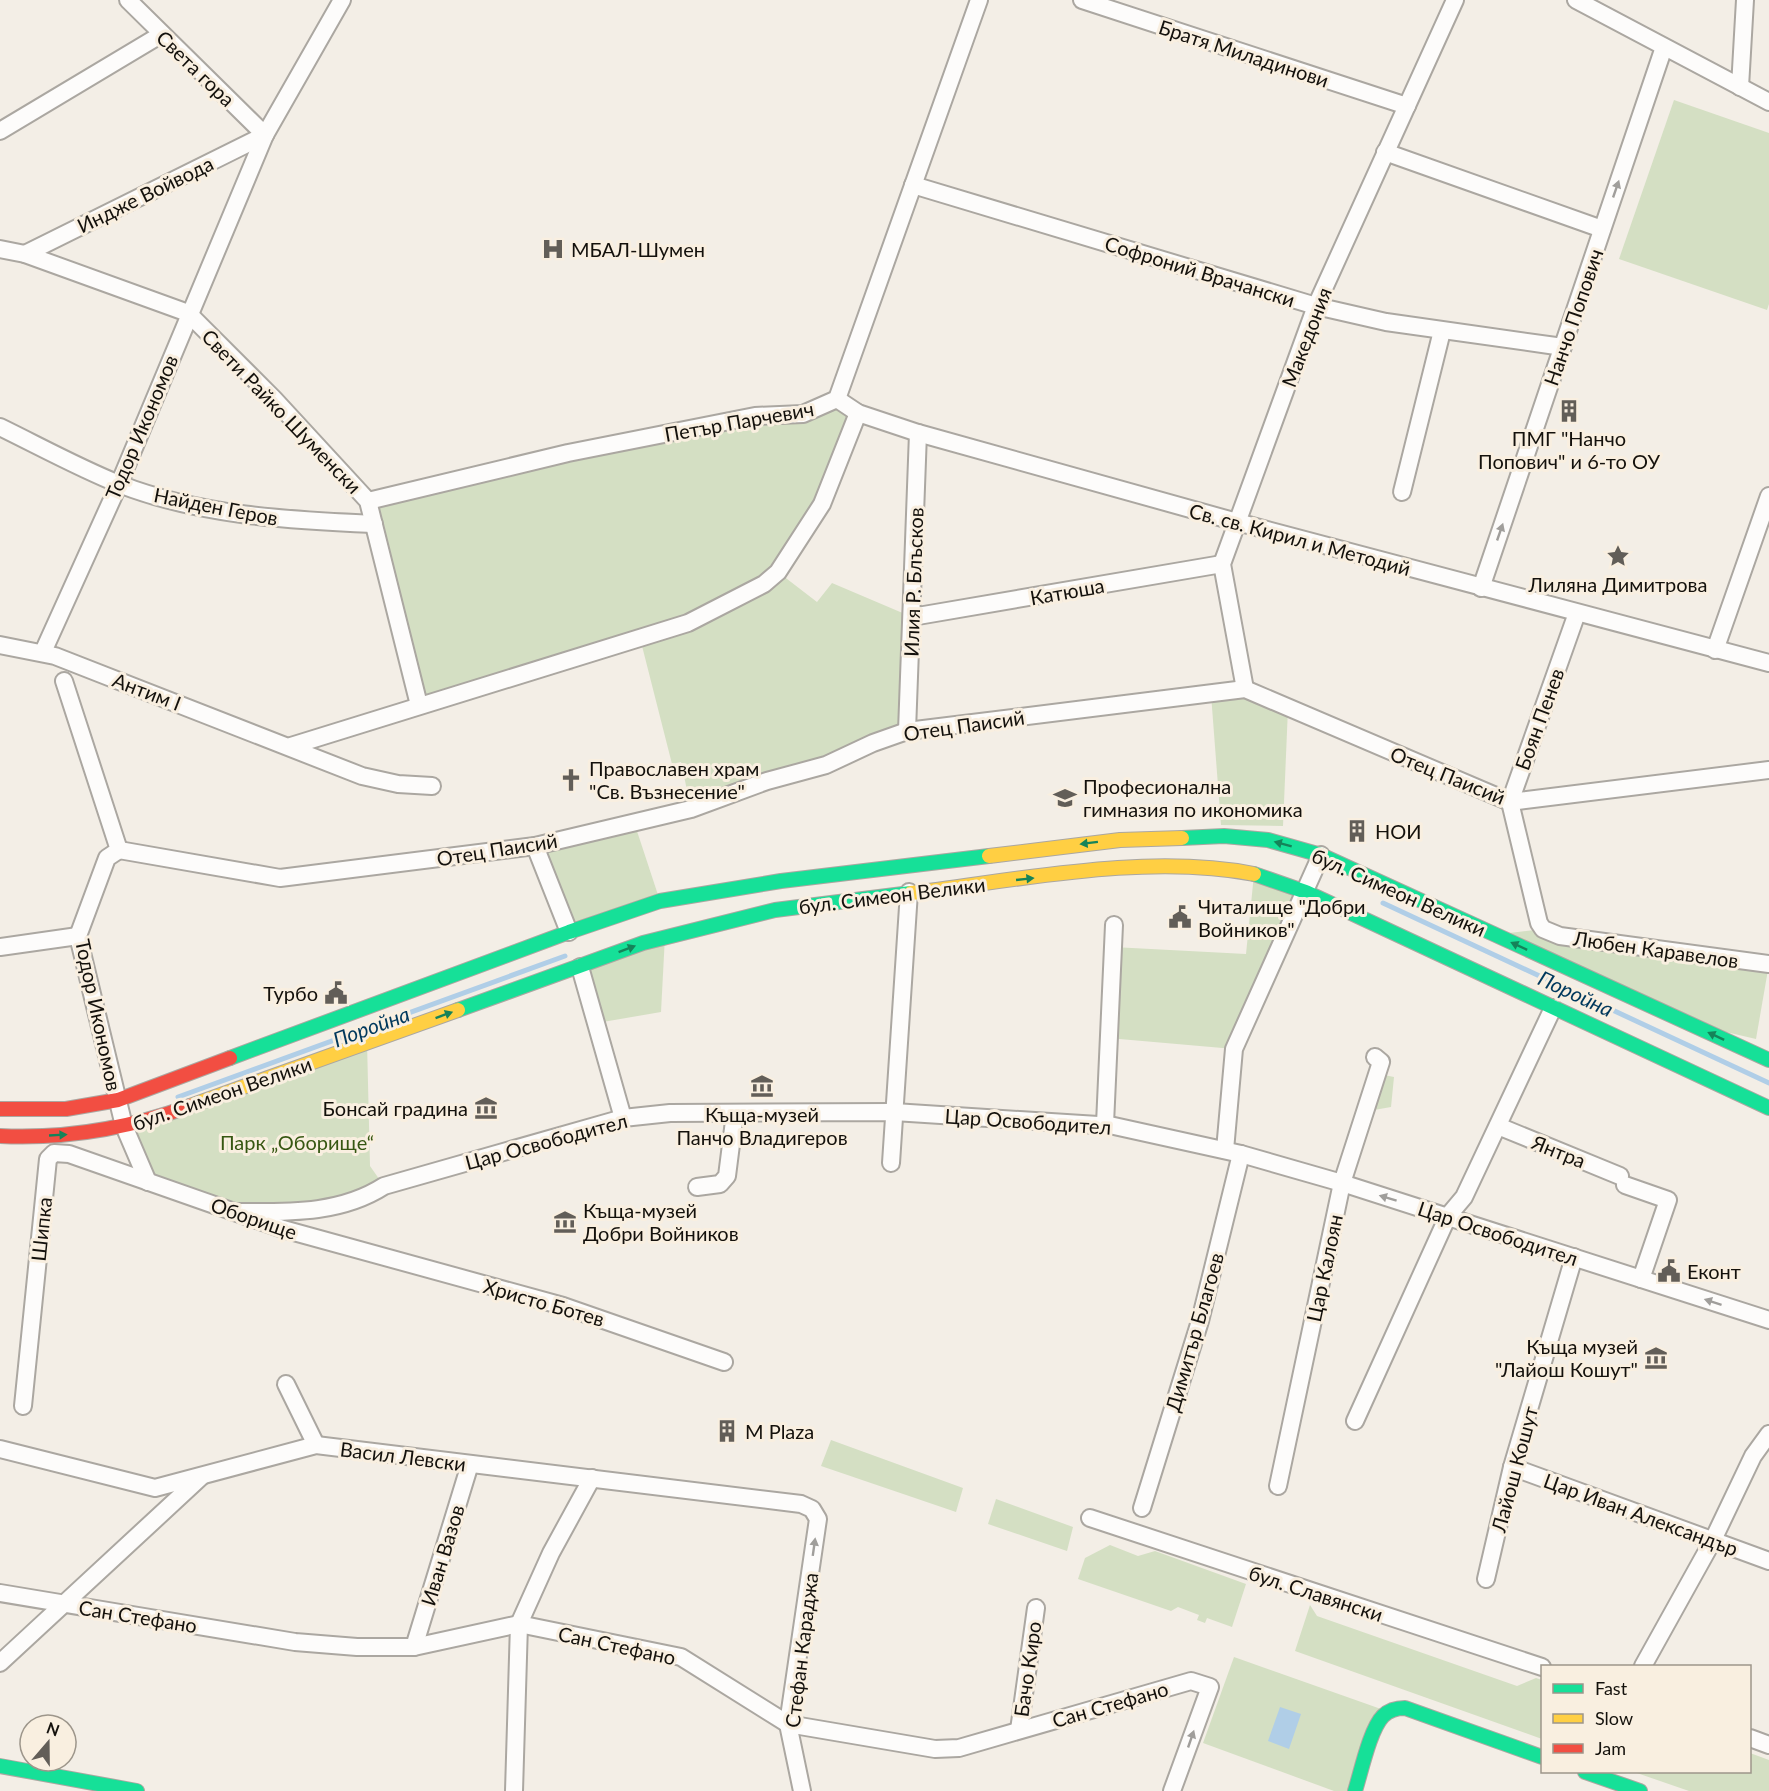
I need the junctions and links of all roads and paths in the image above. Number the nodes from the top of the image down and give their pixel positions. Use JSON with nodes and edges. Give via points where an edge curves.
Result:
{"nodes":[{"id":1,"x":128,"y":0,"type":"edge"},
{"id":2,"x":342,"y":0,"type":"edge"},
{"id":3,"x":979,"y":0,"type":"edge"},
{"id":4,"x":1082,"y":0,"type":"edge"},
{"id":5,"x":1455,"y":0,"type":"edge"},
{"id":6,"x":1576,"y":0,"type":"edge"},
{"id":7,"x":1745,"y":0,"type":"edge"},
{"id":8,"x":162,"y":34,"type":"junction"},
{"id":9,"x":1664,"y":47,"type":"junction"},
{"id":10,"x":1740,"y":87,"type":"junction"},
{"id":11,"x":1769,"y":102,"type":"edge"},
{"id":12,"x":1407,"y":106,"type":"junction"},
{"id":13,"x":0,"y":131,"type":"edge"},
{"id":14,"x":265,"y":135,"type":"junction"},
{"id":15,"x":1385,"y":152,"type":"junction"},
{"id":16,"x":913,"y":185,"type":"junction"},
{"id":17,"x":1602,"y":229,"type":"junction"},
{"id":18,"x":0,"y":249,"type":"edge"},
{"id":19,"x":25,"y":254,"type":"junction"},
{"id":20,"x":1316,"y":306,"type":"junction"},
{"id":21,"x":188,"y":314,"type":"junction"},
{"id":22,"x":1442,"y":331,"type":"junction"},
{"id":23,"x":1563,"y":347,"type":"junction"},
{"id":24,"x":837,"y":399,"type":"junction"},
{"id":25,"x":858,"y":413,"type":"junction"},
{"id":26,"x":0,"y":427,"type":"edge"},
{"id":27,"x":918,"y":433,"type":"junction"},
{"id":28,"x":119,"y":484,"type":"junction"},
{"id":29,"x":1402,"y":492,"type":"dead end"},
{"id":30,"x":1769,"y":496,"type":"edge"},
{"id":31,"x":368,"y":501,"type":"junction"},
{"id":32,"x":1237,"y":522,"type":"junction"},
{"id":33,"x":374,"y":524,"type":"junction"},
{"id":34,"x":1222,"y":564,"type":"junction"},
{"id":35,"x":1481,"y":588,"type":"junction"},
{"id":36,"x":1577,"y":613,"type":"junction"},
{"id":37,"x":912,"y":617,"type":"junction"},
{"id":38,"x":0,"y":645,"type":"edge"},
{"id":39,"x":1715,"y":650,"type":"junction"},
{"id":40,"x":43,"y":652,"type":"junction"},
{"id":41,"x":1769,"y":663,"type":"edge"},
{"id":42,"x":64,"y":681,"type":"dead end"},
{"id":43,"x":1245,"y":690,"type":"junction"},
{"id":44,"x":419,"y":705,"type":"junction"},
{"id":45,"x":907,"y":731,"type":"junction"},
{"id":46,"x":291,"y":746,"type":"junction"},
{"id":47,"x":1769,"y":770,"type":"edge"},
{"id":48,"x":432,"y":786,"type":"dead end"},
{"id":49,"x":1510,"y":802,"type":"junction"},
{"id":50,"x":535,"y":846,"type":"junction"},
{"id":51,"x":118,"y":850,"type":"junction"},
{"id":52,"x":1321,"y":855,"type":"junction"},
{"id":53,"x":909,"y":892,"type":"junction"},
{"id":54,"x":1306,"y":892,"type":"junction"},
{"id":55,"x":1114,"y":925,"type":"dead end"},
{"id":56,"x":569,"y":932,"type":"junction"},
{"id":57,"x":78,"y":936,"type":"junction"},
{"id":58,"x":0,"y":947,"type":"edge"},
{"id":59,"x":1769,"y":964,"type":"edge"},
{"id":60,"x":580,"y":967,"type":"junction"},
{"id":61,"x":1553,"y":1008,"type":"junction"},
{"id":62,"x":1375,"y":1057,"type":"dead end"},
{"id":63,"x":1769,"y":1060,"type":"edge"},
{"id":64,"x":118,"y":1100,"type":"junction"},
{"id":65,"x":1769,"y":1108,"type":"edge"},
{"id":66,"x":0,"y":1109,"type":"edge"},
{"id":67,"x":894,"y":1112,"type":"junction"},
{"id":68,"x":735,"y":1113,"type":"junction"},
{"id":69,"x":623,"y":1118,"type":"junction"},
{"id":70,"x":1105,"y":1124,"type":"junction"},
{"id":71,"x":124,"y":1126,"type":"junction"},
{"id":72,"x":1498,"y":1126,"type":"junction"},
{"id":73,"x":0,"y":1136,"type":"edge"},
{"id":74,"x":1233,"y":1152,"type":"junction"},
{"id":75,"x":891,"y":1163,"type":"dead end"},
{"id":76,"x":148,"y":1182,"type":"junction"},
{"id":77,"x":1342,"y":1184,"type":"junction"},
{"id":78,"x":697,"y":1187,"type":"dead end"},
{"id":79,"x":234,"y":1212,"type":"junction"},
{"id":80,"x":1448,"y":1216,"type":"junction"},
{"id":81,"x":362,"y":1251,"type":"joint"},
{"id":82,"x":1574,"y":1257,"type":"junction"},
{"id":83,"x":1641,"y":1279,"type":"junction"},
{"id":84,"x":1769,"y":1320,"type":"edge"},
{"id":85,"x":724,"y":1362,"type":"dead end"},
{"id":86,"x":286,"y":1384,"type":"dead end"},
{"id":87,"x":23,"y":1406,"type":"dead end"},
{"id":88,"x":1355,"y":1421,"type":"dead end"},
{"id":89,"x":1769,"y":1434,"type":"edge"},
{"id":90,"x":316,"y":1445,"type":"junction"},
{"id":91,"x":0,"y":1449,"type":"edge"},
{"id":92,"x":470,"y":1464,"type":"junction"},
{"id":93,"x":1512,"y":1467,"type":"junction"},
{"id":94,"x":204,"y":1474,"type":"junction"},
{"id":95,"x":592,"y":1478,"type":"junction"},
{"id":96,"x":1278,"y":1486,"type":"dead end"},
{"id":97,"x":1143,"y":1508,"type":"dead end"},
{"id":98,"x":812,"y":1509,"type":"joint"},
{"id":99,"x":1090,"y":1518,"type":"dead end"},
{"id":100,"x":1712,"y":1542,"type":"junction"},
{"id":101,"x":1769,"y":1561,"type":"edge"},
{"id":102,"x":1486,"y":1579,"type":"dead end"},
{"id":103,"x":0,"y":1593,"type":"edge"},
{"id":104,"x":63,"y":1604,"type":"junction"},
{"id":105,"x":1036,"y":1608,"type":"dead end"},
{"id":106,"x":519,"y":1624,"type":"junction"},
{"id":107,"x":414,"y":1647,"type":"junction"},
{"id":108,"x":0,"y":1663,"type":"edge"},
{"id":109,"x":1644,"y":1665,"type":"edge"},
{"id":110,"x":1541,"y":1667,"type":"edge"},
{"id":111,"x":788,"y":1724,"type":"junction"},
{"id":112,"x":1019,"y":1730,"type":"junction"},
{"id":113,"x":1751,"y":1739,"type":"edge"},
{"id":114,"x":1769,"y":1745,"type":"edge"},
{"id":115,"x":1541,"y":1757,"type":"edge"},
{"id":116,"x":0,"y":1766,"type":"edge"},
{"id":117,"x":1588,"y":1773,"type":"edge"},
{"id":118,"x":82,"y":1785,"type":"edge"},
{"id":119,"x":137,"y":1791,"type":"edge"},
{"id":120,"x":514,"y":1791,"type":"edge"},
{"id":121,"x":802,"y":1791,"type":"edge"},
{"id":122,"x":1172,"y":1791,"type":"edge"},
{"id":123,"x":1355,"y":1791,"type":"edge"},
{"id":124,"x":1640,"y":1791,"type":"edge"}],
"edges":[{"from":1,"to":8,"type":"street","name":"Света гора"},
{"from":2,"to":14,"type":"street","name":"Тодор Икономов"},
{"from":3,"to":16,"type":"street","name":"Петър Парчевич"},
{"from":4,"to":12,"type":"street","name":"Братя Миладинови"},
{"from":5,"to":12,"type":"street","name":"Македония"},
{"from":6,"to":9,"type":"street"},
{"from":7,"to":10,"type":"street"},
{"from":8,"to":13,"type":"street"},
{"from":8,"to":14,"type":"street","name":"Света гора"},
{"from":9,"to":10,"type":"street"},
{"from":17,"to":9,"type":"street","name":"Нанчо Попович","one_way":true},
{"from":10,"to":11,"type":"street"},
{"from":12,"to":15,"type":"street","name":"Македония"},
{"from":14,"to":19,"type":"street","name":"Индже Войвода"},
{"from":14,"to":21,"type":"street","name":"Тодор Икономов"},
{"from":15,"to":17,"type":"street"},
{"from":15,"to":20,"type":"street","name":"Македония"},
{"from":16,"to":20,"type":"street","name":"Софроний Врачански"},
{"from":16,"to":24,"type":"street","name":"Петър Парчевич"},
{"from":17,"to":23,"type":"street","name":"Нанчо Попович"},
{"from":18,"to":19,"type":"street","name":"Свети Райко Шуменски"},
{"from":19,"to":21,"type":"street","name":"Свети Райко Шуменски"},
{"from":20,"to":22,"type":"street","name":"Софроний Врачански"},
{"from":20,"to":32,"type":"street","name":"Македония"},
{"from":21,"to":28,"type":"street","name":"Тодор Икономов"},
{"from":21,"to":31,"type":"street","name":"Свети Райко Шуменски","via":[[274,399]]},
{"from":22,"to":23,"type":"street","name":"Софроний Врачански"},
{"from":22,"to":29,"type":"street"},
{"from":35,"to":23,"type":"street","name":"Нанчо Попович","one_way":true},
{"from":24,"to":25,"type":"street","name":"Св. св. Кирил и Методий"},
{"from":24,"to":31,"type":"street","name":"Петър Парчевич","via":[[803,414],[755,416],[568,453]]},
{"from":25,"to":27,"type":"street","name":"Св. св. Кирил и Методий"},
{"from":25,"to":44,"type":"street","via":[[822,504],[778,572],[764,584],[688,622]]},
{"from":26,"to":28,"type":"street","name":"Найден Геров"},
{"from":27,"to":32,"type":"street","name":"Св. св. Кирил и Методий"},
{"from":27,"to":37,"type":"street","name":"Илия Р. Блъсков"},
{"from":28,"to":33,"type":"street","name":"Найден Геров","via":[[168,500],[264,519]]},
{"from":28,"to":40,"type":"street","name":"Тодор Икономов"},
{"from":30,"to":39,"type":"street"},
{"from":31,"to":33,"type":"street","name":"Свети Райко Шуменски"},
{"from":32,"to":34,"type":"street","name":"Македония"},
{"from":32,"to":35,"type":"street","name":"Св. св. Кирил и Методий"},
{"from":33,"to":44,"type":"street","name":"Свети Райко Шуменски"},
{"from":34,"to":37,"type":"street","name":"Катюша"},
{"from":34,"to":43,"type":"street","name":"Македония"},
{"from":35,"to":36,"type":"street","name":"Св. св. Кирил и Методий"},
{"from":36,"to":39,"type":"street","name":"Св. св. Кирил и Методий"},
{"from":36,"to":49,"type":"street","name":"Боян Пенев"},
{"from":37,"to":45,"type":"street","name":"Илия Р. Блъсков"},
{"from":38,"to":40,"type":"street","name":"Антим I"},
{"from":39,"to":41,"type":"street","name":"Св. св. Кирил и Методий"},
{"from":40,"to":46,"type":"street","name":"Антим I"},
{"from":42,"to":51,"type":"street"},
{"from":43,"to":45,"type":"street","name":"Отец Паисий"},
{"from":43,"to":49,"type":"street","name":"Отец Паисий"},
{"from":44,"to":46,"type":"street"},
{"from":45,"to":50,"type":"street","name":"Отец Паисий","via":[[873,742],[826,765],[767,781],[691,809]]},
{"from":46,"to":48,"type":"street","name":"Антим I","via":[[362,776]]},
{"from":47,"to":49,"type":"street","name":"Отец Паисий"},
{"from":49,"to":59,"type":"street","name":"Любен Каравелов","via":[[1543,929],[1560,936]]},
{"from":50,"to":51,"type":"street","name":"Отец Паисий","via":[[280,878]]},
{"from":50,"to":56,"type":"street"},
{"from":51,"to":57,"type":"street","name":"Тодор Икономов","via":[[107,858]]},
{"from":52,"to":54,"type":"street","name":"Димитър Благоев"},
{"from":52,"to":56,"type":"main road","name":"бул. Симеон Велики","one_way":true,"via":[[1268,840],[1224,836],[1120,840],[781,880],[660,901]]},
{"from":63,"to":52,"type":"main road","name":"бул. Симеон Велики","one_way":true},
{"from":53,"to":54,"type":"main road","name":"бул. Симеон Велики","one_way":true,"via":[[1117,868],[1222,868],[1254,874]]},
{"from":60,"to":53,"type":"main road","name":"бул. Симеон Велики","one_way":true,"via":[[665,936],[775,910]]},
{"from":53,"to":67,"type":"street"},
{"from":54,"to":61,"type":"main road","name":"бул. Симеон Велики"},
{"from":54,"to":74,"type":"street","name":"Димитър Благоев","via":[[1234,1049]]},
{"from":55,"to":70,"type":"street"},
{"from":56,"to":64,"type":"main road","name":"бул. Симеон Велики"},
{"from":57,"to":58,"type":"street"},
{"from":57,"to":64,"type":"street","name":"Тодор Икономов"},
{"from":60,"to":69,"type":"street"},
{"from":71,"to":60,"type":"main road","name":"бул. Симеон Велики","one_way":true},
{"from":61,"to":65,"type":"main road","name":"бул. Симеон Велики"},
{"from":61,"to":72,"type":"street"},
{"from":62,"to":77,"type":"street","name":"Цар Калоян","via":[[1381,1062]]},
{"from":64,"to":66,"type":"main road","name":"бул. Симеон Велики","via":[[66,1108]]},
{"from":64,"to":71,"type":"street","name":"Тодор Икономов"},
{"from":67,"to":68,"type":"street","name":"Цар Освободител"},
{"from":67,"to":70,"type":"street","name":"Цар Освободител"},
{"from":67,"to":75,"type":"street"},
{"from":68,"to":69,"type":"street","name":"Цар Освободител"},
{"from":68,"to":78,"type":"street","via":[[727,1176],[720,1184]]},
{"from":69,"to":79,"type":"street","name":"Цар Освободител","via":[[384,1186],[305,1213]]},
{"from":70,"to":74,"type":"street","name":"Цар Освободител"},
{"from":73,"to":71,"type":"main road","name":"бул. Симеон Велики","one_way":true,"via":[[66,1134]]},
{"from":71,"to":76,"type":"street","name":"Тодор Икономов"},
{"from":72,"to":80,"type":"street","via":[[1464,1197]]},
{"from":72,"to":83,"type":"street","name":"Янтра","via":[[1668,1200]]},
{"from":74,"to":77,"type":"street","name":"Цар Освободител"},
{"from":74,"to":97,"type":"street","name":"Димитър Благоев","via":[[1200,1321]]},
{"from":76,"to":79,"type":"street","name":"Оборище"},
{"from":76,"to":87,"type":"street","name":"Шипка","via":[[69,1154],[54,1153],[48,1159]]},
{"from":80,"to":77,"type":"street","name":"Цар Освободител","one_way":true},
{"from":77,"to":96,"type":"street","name":"Цар Калоян"},
{"from":79,"to":81,"type":"street","name":"Оборище"},
{"from":80,"to":82,"type":"street","name":"Цар Освободител"},
{"from":80,"to":88,"type":"street"},
{"from":81,"to":85,"type":"street","name":"Христо Ботев","via":[[563,1306]]},
{"from":82,"to":83,"type":"street","name":"Цар Освободител"},
{"from":82,"to":93,"type":"street","name":"Лайош Кошут"},
{"from":84,"to":83,"type":"street","name":"Цар Освободител","one_way":true},
{"from":86,"to":90,"type":"street"},
{"from":89,"to":100,"type":"street","via":[[1753,1456]]},
{"from":90,"to":92,"type":"street","name":"Васил Левски"},
{"from":90,"to":94,"type":"street","name":"Васил Левски"},
{"from":91,"to":94,"type":"street","name":"Васил Левски","via":[[155,1488]]},
{"from":92,"to":95,"type":"street","name":"Васил Левски"},
{"from":92,"to":107,"type":"street","name":"Иван Вазов"},
{"from":93,"to":100,"type":"street","name":"Цар Иван Александър"},
{"from":93,"to":102,"type":"street","name":"Лайош Кошут"},
{"from":94,"to":104,"type":"street"},
{"from":95,"to":98,"type":"street","name":"Васил Левски","via":[[801,1504]]},
{"from":95,"to":106,"type":"street","via":[[551,1553]]},
{"from":111,"to":98,"type":"street","name":"Стефан Караджа","one_way":true,"via":[[818,1519]]},
{"from":99,"to":110,"type":"street","name":"бул. Славянски"},
{"from":100,"to":101,"type":"street","name":"Цар Иван Александър"},
{"from":100,"to":109,"type":"street"},
{"from":103,"to":104,"type":"street","name":"Сан Стефано"},
{"from":104,"to":107,"type":"street","name":"Сан Стефано","via":[[296,1642]]},
{"from":104,"to":108,"type":"street"},
{"from":105,"to":112,"type":"street","name":"Бачо Киро"},
{"from":106,"to":107,"type":"street","name":"Сан Стефано"},
{"from":106,"to":111,"type":"street","name":"Сан Стефано","via":[[681,1657]]},
{"from":106,"to":120,"type":"street"},
{"from":111,"to":112,"type":"street","name":"Сан Стефано","via":[[935,1749],[958,1748]]},
{"from":111,"to":121,"type":"street","name":"Стефан Караджа"},
{"from":122,"to":112,"type":"street","name":"Сан Стефано","one_way":true,"via":[[1209,1688],[1191,1681]]},
{"from":113,"to":114,"type":"street"},
{"from":115,"to":123,"type":"main road","via":[[1405,1708],[1388,1711],[1378,1723]]},
{"from":116,"to":118,"type":"main road"},
{"from":117,"to":124,"type":"main road"},
{"from":118,"to":119,"type":"main road"}]}
